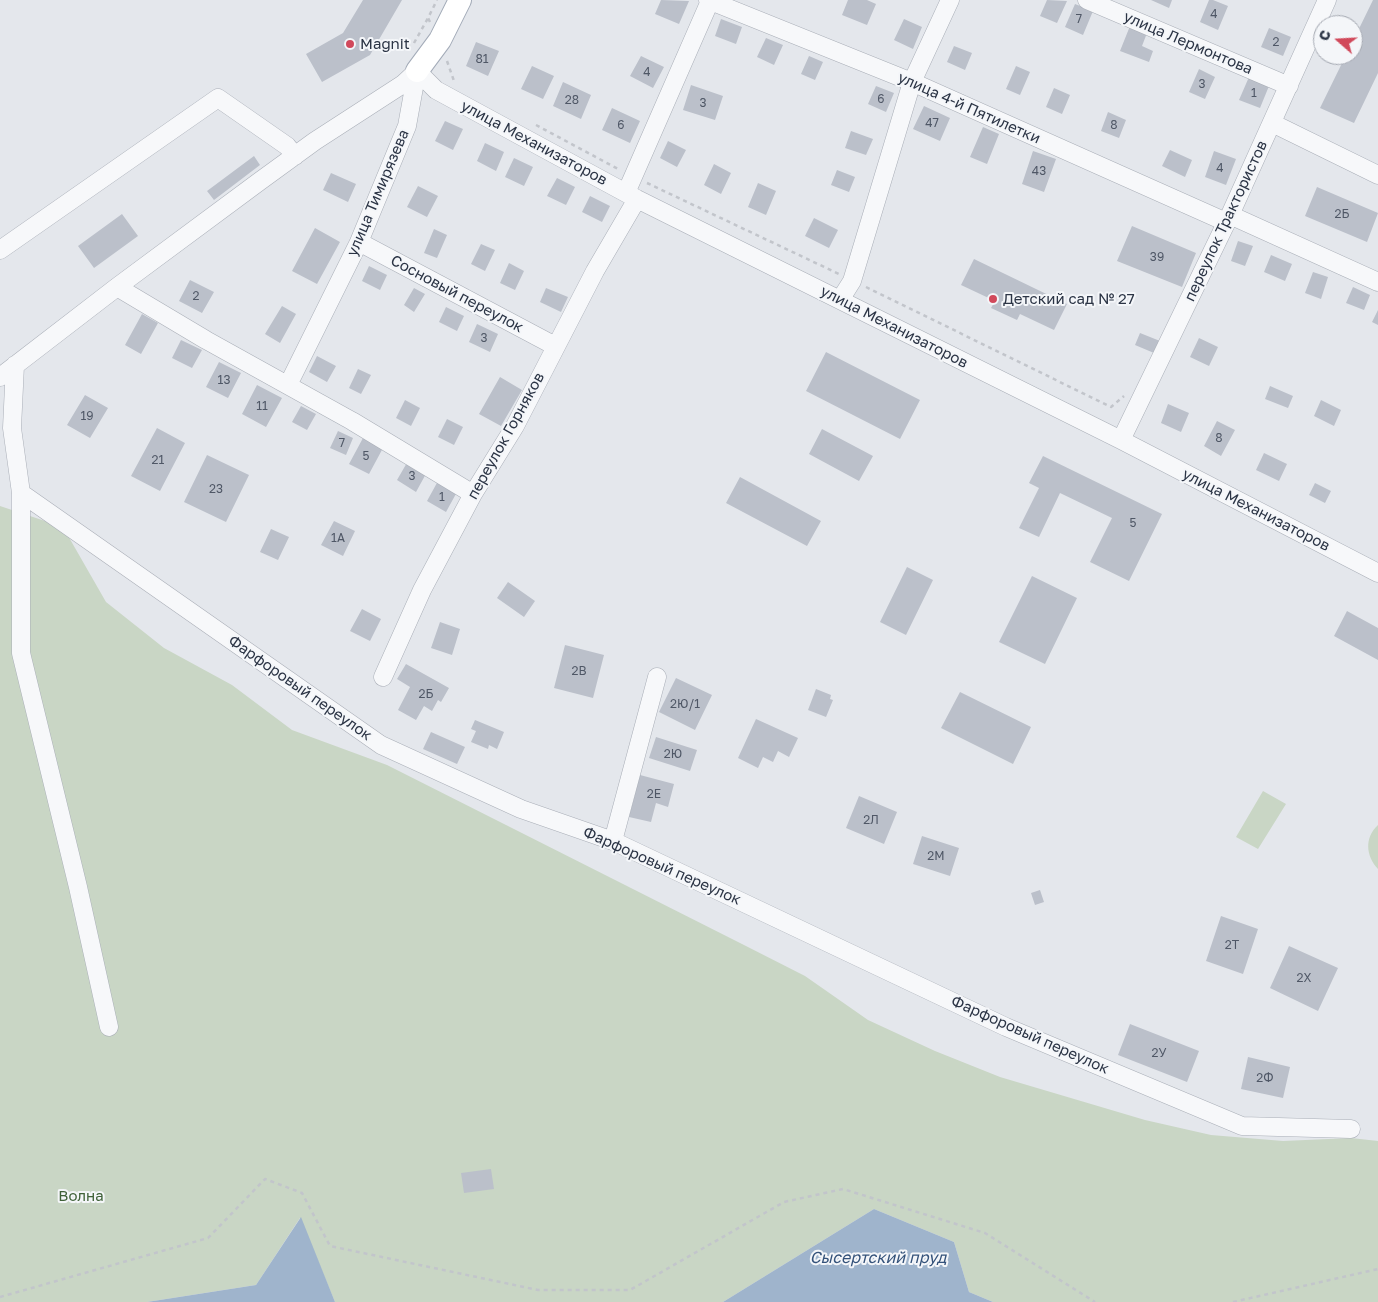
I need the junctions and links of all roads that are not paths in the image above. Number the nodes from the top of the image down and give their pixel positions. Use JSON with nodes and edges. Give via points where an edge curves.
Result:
{"nodes":[{"id":1,"x":460,"y":0,"type":"edge"},
{"id":2,"x":709,"y":0,"type":"edge"},
{"id":3,"x":950,"y":0,"type":"edge"},
{"id":4,"x":1087,"y":0,"type":"edge"},
{"id":5,"x":1327,"y":0,"type":"edge"},
{"id":6,"x":417,"y":71,"type":"junction"},
{"id":7,"x":912,"y":82,"type":"junction"},
{"id":8,"x":1289,"y":86,"type":"junction"},
{"id":9,"x":1272,"y":123,"type":"junction"},
{"id":10,"x":295,"y":156,"type":"junction"},
{"id":11,"x":1378,"y":175,"type":"edge"},
{"id":12,"x":632,"y":189,"type":"junction"},
{"id":13,"x":1228,"y":219,"type":"junction"},
{"id":14,"x":359,"y":242,"type":"junction"},
{"id":15,"x":0,"y":250,"type":"edge"},
{"id":16,"x":1378,"y":282,"type":"edge"},
{"id":17,"x":117,"y":287,"type":"junction"},
{"id":18,"x":840,"y":300,"type":"junction"},
{"id":19,"x":556,"y":346,"type":"junction"},
{"id":20,"x":15,"y":366,"type":"junction"},
{"id":21,"x":0,"y":377,"type":"edge"},
{"id":22,"x":288,"y":385,"type":"junction"},
{"id":23,"x":1120,"y":440,"type":"junction"},
{"id":24,"x":22,"y":493,"type":"junction"},
{"id":25,"x":473,"y":494,"type":"junction"},
{"id":26,"x":1378,"y":573,"type":"edge"},
{"id":27,"x":383,"y":677,"type":"dead end"},
{"id":28,"x":657,"y":677,"type":"dead end"},
{"id":29,"x":613,"y":841,"type":"junction"},
{"id":30,"x":109,"y":1028,"type":"dead end"},
{"id":31,"x":1351,"y":1128,"type":"dead end"}],
"edges":[{"from":1,"to":6,"type":"main road","name":"улица Тимирязева","via":[[440,40]]},
{"from":2,"to":7,"type":"street","name":"улица 4-й Пятилетки"},
{"from":2,"to":12,"type":"street","name":"переулок Горняков"},
{"from":3,"to":7,"type":"street"},
{"from":4,"to":8,"type":"street","name":"улица Лермонтова"},
{"from":5,"to":8,"type":"street","name":"переулок Трактористов"},
{"from":6,"to":10,"type":"street","via":[[403,84]]},
{"from":6,"to":12,"type":"street","name":"улица Механизаторов","via":[[436,90]]},
{"from":6,"to":14,"type":"street","name":"улица Тимирязева","via":[[407,126]]},
{"from":7,"to":13,"type":"street","name":"улица 4-й Пятилетки"},
{"from":7,"to":18,"type":"street","via":[[852,280]]},
{"from":8,"to":9,"type":"street","name":"переулок Трактористов"},
{"from":9,"to":11,"type":"street"},
{"from":9,"to":13,"type":"street","name":"переулок Трактористов"},
{"from":10,"to":15,"type":"street","via":[[287,146],[218,98]]},
{"from":10,"to":17,"type":"street"},
{"from":12,"to":18,"type":"street","name":"улица Механизаторов"},
{"from":12,"to":19,"type":"street","name":"переулок Горняков"},
{"from":13,"to":16,"type":"street","name":"улица 4-й Пятилетки"},
{"from":13,"to":23,"type":"street","name":"переулок Трактористов"},
{"from":14,"to":19,"type":"street","name":"Сосновый переулок"},
{"from":14,"to":22,"type":"street","name":"улица Тимирязева"},
{"from":17,"to":20,"type":"street"},
{"from":17,"to":22,"type":"street"},
{"from":18,"to":23,"type":"street","name":"улица Механизаторов"},
{"from":19,"to":25,"type":"street","name":"переулок Горняков","via":[[515,426]]},
{"from":20,"to":21,"type":"street"},
{"from":20,"to":24,"type":"street","via":[[12,428]]},
{"from":22,"to":25,"type":"street"},
{"from":23,"to":26,"type":"street","name":"улица Механизаторов"},
{"from":24,"to":29,"type":"street","name":"Фарфоровый переулок","via":[[382,745],[522,809]]},
{"from":24,"to":30,"type":"street","via":[[21,653]]},
{"from":25,"to":27,"type":"street","name":"переулок Горняков","via":[[422,590]]},
{"from":28,"to":29,"type":"street"},
{"from":29,"to":31,"type":"street","name":"Фарфоровый переулок","via":[[1006,1027],[1242,1126]]}]}
